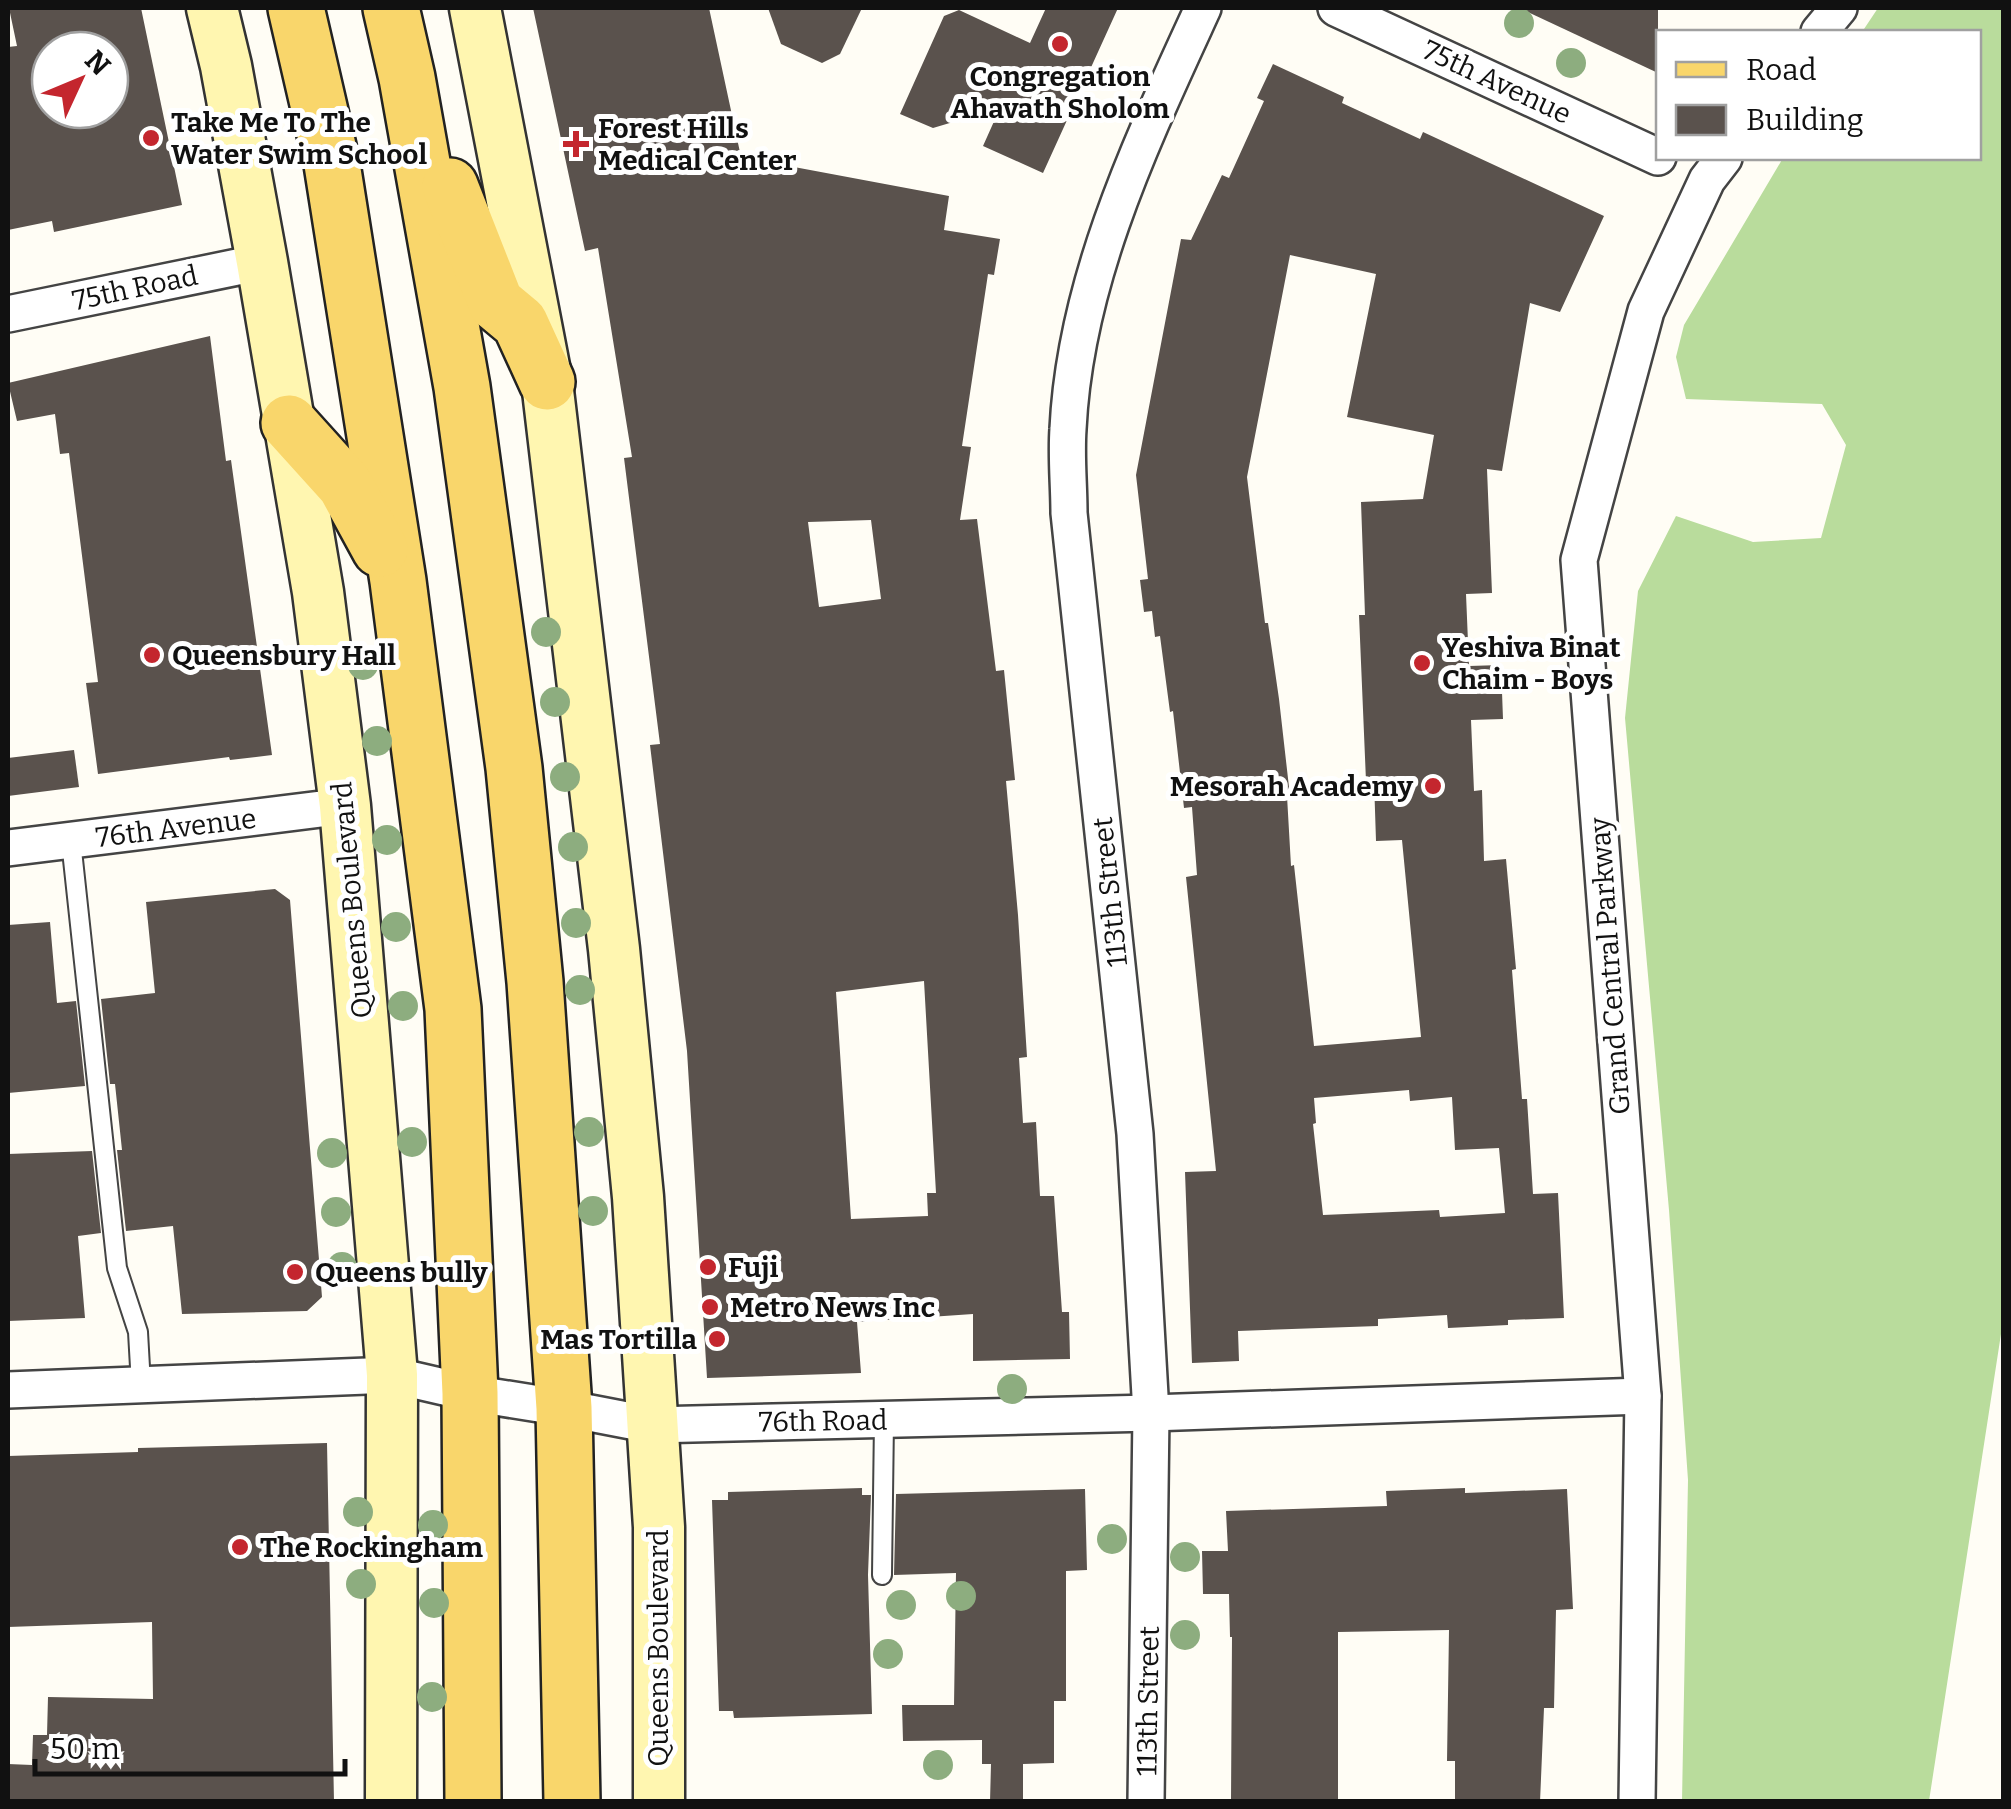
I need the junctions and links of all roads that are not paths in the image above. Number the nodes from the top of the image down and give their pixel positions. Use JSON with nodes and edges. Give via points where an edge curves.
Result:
{"nodes":[{"id":1,"x":212,"y":8,"type":"edge"},
{"id":2,"x":296,"y":8,"type":"edge"},
{"id":3,"x":391,"y":8,"type":"edge"},
{"id":4,"x":475,"y":8,"type":"edge"},
{"id":5,"x":1203,"y":8,"type":"edge"},
{"id":6,"x":1336,"y":8,"type":"edge"},
{"id":7,"x":1838,"y":8,"type":"edge"},
{"id":8,"x":1822,"y":30,"type":"edge"},
{"id":9,"x":407,"y":78,"type":"junction"},
{"id":10,"x":1656,"y":156,"type":"edge"},
{"id":11,"x":1674,"y":160,"type":"edge"},
{"id":12,"x":1715,"y":168,"type":"edge"},
{"id":13,"x":262,"y":262,"type":"junction"},
{"id":14,"x":8,"y":314,"type":"edge"},
{"id":15,"x":547,"y":382,"type":"junction"},
{"id":16,"x":289,"y":422,"type":"junction"},
{"id":17,"x":398,"y":581,"type":"junction"},
{"id":18,"x":345,"y":806,"type":"junction"},
{"id":19,"x":71,"y":840,"type":"junction"},
{"id":20,"x":8,"y":848,"type":"edge"},
{"id":21,"x":392,"y":1375,"type":"junction"},
{"id":22,"x":141,"y":1385,"type":"junction"},
{"id":23,"x":8,"y":1390,"type":"edge"},
{"id":24,"x":470,"y":1394,"type":"junction"},
{"id":25,"x":1643,"y":1396,"type":"junction"},
{"id":26,"x":564,"y":1408,"type":"junction"},
{"id":27,"x":1151,"y":1413,"type":"junction"},
{"id":28,"x":884,"y":1420,"type":"junction"},
{"id":29,"x":652,"y":1425,"type":"junction"},
{"id":30,"x":882,"y":1574,"type":"dead end"},
{"id":31,"x":473,"y":1724,"type":"junction"},
{"id":32,"x":391,"y":1802,"type":"edge"},
{"id":33,"x":458,"y":1802,"type":"edge"},
{"id":34,"x":473,"y":1802,"type":"edge"},
{"id":35,"x":572,"y":1802,"type":"edge"},
{"id":36,"x":659,"y":1802,"type":"edge"},
{"id":37,"x":1146,"y":1802,"type":"edge"},
{"id":38,"x":1637,"y":1802,"type":"edge"}],
"edges":[{"from":1,"to":13,"type":"street","name":"Queens Boulevard"},
{"from":2,"to":17,"type":"main road","via":[[332,164]]},
{"from":3,"to":9,"type":"main road"},
{"from":4,"to":15,"type":"street","name":"Queens Boulevard"},
{"from":5,"to":27,"type":"street","name":"113th Street","via":[[1106,235],[1076,356],[1068,428],[1069,513],[1136,1134]]},
{"from":6,"to":10,"type":"street","name":"75th Avenue"},
{"from":7,"to":8,"type":"street"},
{"from":9,"to":15,"type":"main road","via":[[496,303],[520,323]]},
{"from":9,"to":26,"type":"main road","via":[[462,386],[514,768]]},
{"from":11,"to":12,"type":"street","name":"75th Avenue"},
{"from":12,"to":25,"type":"street","name":"Grand Central Parkway","via":[[1646,310],[1580,560]]},
{"from":13,"to":14,"type":"street","name":"75th Road"},
{"from":13,"to":16,"type":"street","name":"Queens Boulevard"},
{"from":15,"to":29,"type":"street","name":"Queens Boulevard","via":[[616,968]]},
{"from":16,"to":17,"type":"main road","via":[[345,485]]},
{"from":16,"to":18,"type":"street","name":"Queens Boulevard"},
{"from":17,"to":24,"type":"main road","via":[[454,1009]]},
{"from":18,"to":19,"type":"street","name":"76th Avenue"},
{"from":18,"to":21,"type":"street","name":"Queens Boulevard"},
{"from":19,"to":20,"type":"street","name":"76th Avenue"},
{"from":19,"to":22,"type":"lane","via":[[116,1268],[138,1332]]},
{"from":21,"to":22,"type":"street","name":"76th Road"},
{"from":21,"to":24,"type":"street","name":"76th Road"},
{"from":21,"to":32,"type":"street","name":"Queens Boulevard"},
{"from":22,"to":23,"type":"street","name":"76th Road"},
{"from":24,"to":26,"type":"street","name":"76th Road"},
{"from":24,"to":31,"type":"main road"},
{"from":25,"to":27,"type":"street","name":"76th Road"},
{"from":25,"to":38,"type":"street","name":"Grand Central Parkway"},
{"from":26,"to":29,"type":"street","name":"76th Road"},
{"from":26,"to":35,"type":"main road"},
{"from":27,"to":28,"type":"street","name":"76th Road"},
{"from":27,"to":37,"type":"street","name":"113th Street"},
{"from":28,"to":29,"type":"street","name":"76th Road"},
{"from":28,"to":30,"type":"lane"},
{"from":29,"to":36,"type":"street","name":"Queens Boulevard","via":[[659,1527]]},
{"from":31,"to":33,"type":"main road"},
{"from":31,"to":34,"type":"main road"}]}
